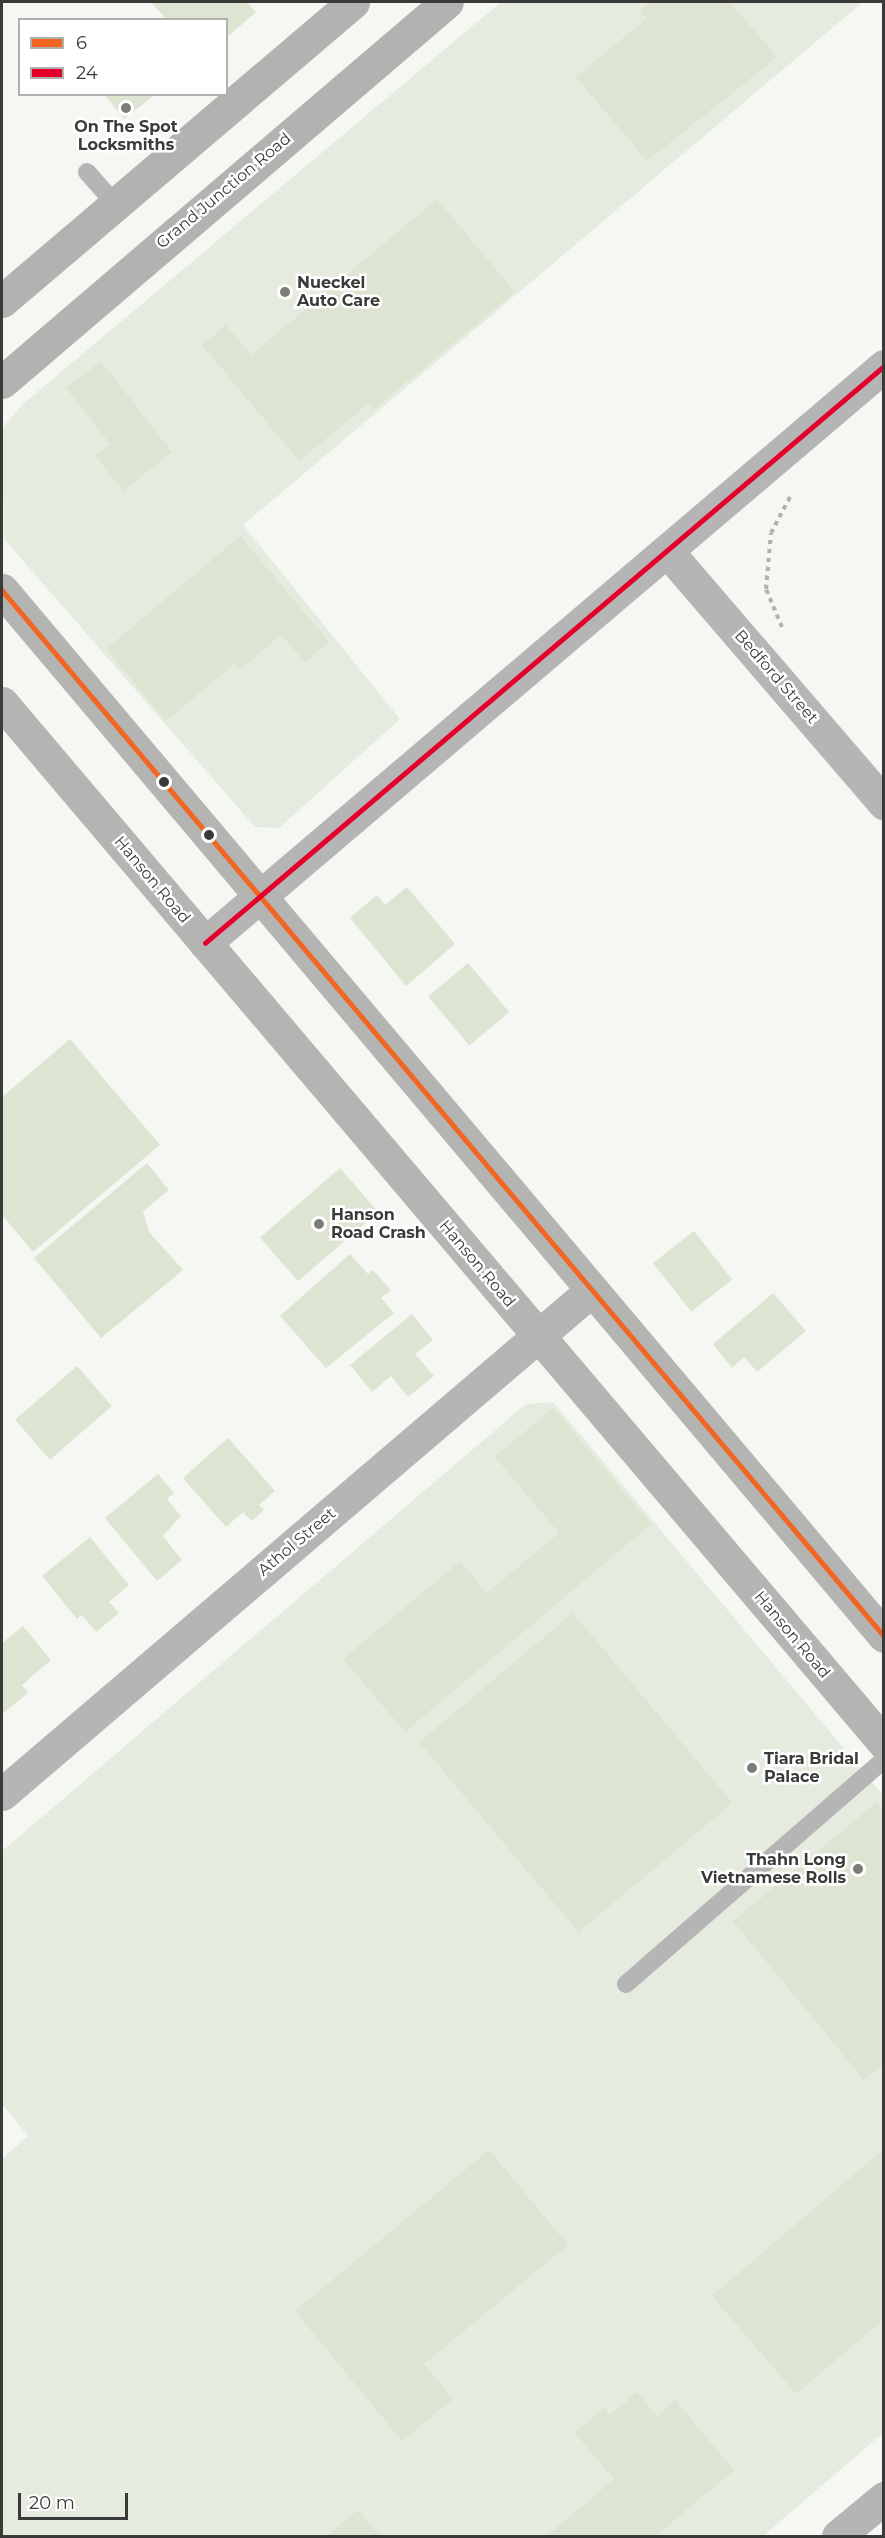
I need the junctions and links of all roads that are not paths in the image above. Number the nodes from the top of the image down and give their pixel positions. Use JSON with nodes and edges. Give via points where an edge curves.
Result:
{"nodes":[{"id":1,"x":353,"y":2,"type":"edge"},
{"id":2,"x":447,"y":2,"type":"edge"},
{"id":3,"x":87,"y":172,"type":"dead end"},
{"id":4,"x":116,"y":205,"type":"junction"},
{"id":5,"x":2,"y":301,"type":"edge"},
{"id":6,"x":884,"y":366,"type":"edge"},
{"id":7,"x":2,"y":381,"type":"edge"},
{"id":8,"x":668,"y":551,"type":"junction"},
{"id":9,"x":2,"y":590,"type":"edge"},
{"id":10,"x":2,"y":703,"type":"edge"},
{"id":11,"x":884,"y":803,"type":"edge"},
{"id":12,"x":261,"y":898,"type":"junction"},
{"id":13,"x":205,"y":943,"type":"junction"},
{"id":14,"x":592,"y":1290,"type":"junction"},
{"id":15,"x":538,"y":1336,"type":"junction"},
{"id":16,"x":884,"y":1636,"type":"edge"},
{"id":17,"x":884,"y":1743,"type":"edge"},
{"id":18,"x":884,"y":1760,"type":"edge"},
{"id":19,"x":2,"y":1794,"type":"edge"},
{"id":20,"x":626,"y":1984,"type":"dead end"},
{"id":21,"x":884,"y":2498,"type":"edge"},
{"id":22,"x":838,"y":2536,"type":"edge"}],
"edges":[{"from":1,"to":4,"type":"highway"},
{"from":2,"to":7,"type":"highway","name":"Grand Junction Road"},
{"from":3,"to":4,"type":"lane"},
{"from":4,"to":5,"type":"highway"},
{"from":6,"to":8,"type":"street"},
{"from":8,"to":11,"type":"street","name":"Bedford Street"},
{"from":8,"to":12,"type":"street"},
{"from":9,"to":12,"type":"main road"},
{"from":10,"to":13,"type":"main road","name":"Hanson Road"},
{"from":12,"to":13,"type":"street"},
{"from":12,"to":14,"type":"main road"},
{"from":13,"to":15,"type":"main road","name":"Hanson Road"},
{"from":14,"to":15,"type":"street","name":"Athol Street"},
{"from":14,"to":16,"type":"main road"},
{"from":15,"to":17,"type":"main road","name":"Hanson Road"},
{"from":15,"to":19,"type":"street","name":"Athol Street"},
{"from":18,"to":20,"type":"lane"},
{"from":21,"to":22,"type":"street"}]}
